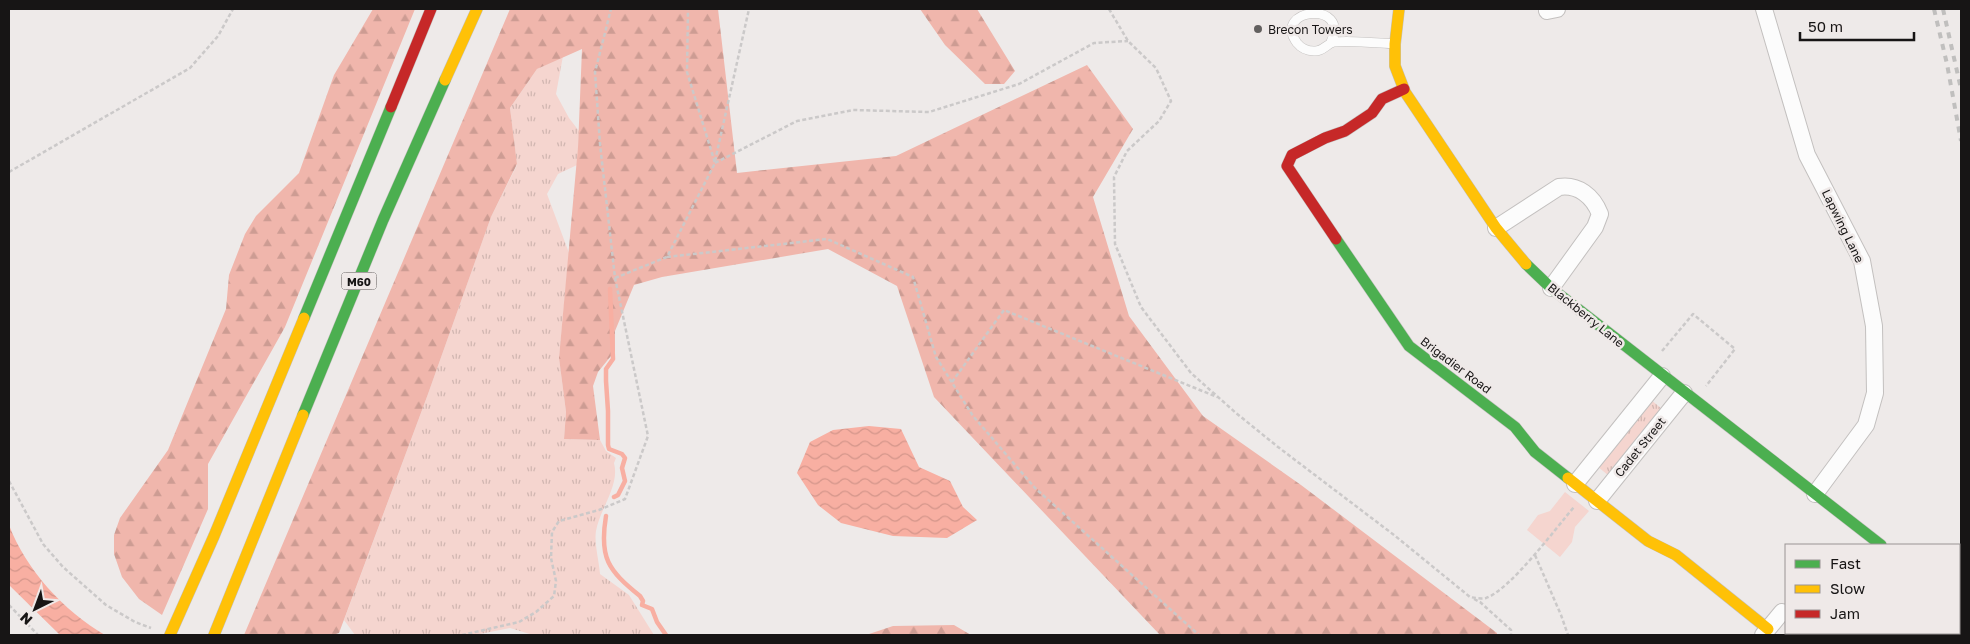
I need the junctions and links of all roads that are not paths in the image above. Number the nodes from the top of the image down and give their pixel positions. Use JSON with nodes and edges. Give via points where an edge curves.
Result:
{"nodes":[{"id":1,"x":431,"y":9,"type":"edge"},
{"id":2,"x":477,"y":9,"type":"edge"},
{"id":3,"x":1399,"y":9,"type":"edge"},
{"id":4,"x":1764,"y":9,"type":"edge"},
{"id":5,"x":1331,"y":42,"type":"junction"},
{"id":6,"x":1395,"y":44,"type":"junction"},
{"id":7,"x":1404,"y":89,"type":"junction"},
{"id":8,"x":1496,"y":228,"type":"junction"},
{"id":9,"x":1551,"y":288,"type":"junction"},
{"id":10,"x":1656,"y":371,"type":"junction"},
{"id":11,"x":1689,"y":396,"type":"junction"},
{"id":12,"x":1586,"y":492,"type":"junction"},
{"id":13,"x":1815,"y":494,"type":"junction"},
{"id":14,"x":1880,"y":544,"type":"edge"},
{"id":15,"x":1782,"y":612,"type":"dead end"},
{"id":16,"x":1765,"y":632,"type":"edge"},
{"id":17,"x":170,"y":635,"type":"edge"},
{"id":18,"x":214,"y":635,"type":"edge"}],
"edges":[{"from":1,"to":17,"type":"main road","number":"M60","via":[[214,536]]},
{"from":2,"to":18,"type":"main road","number":"M60","via":[[383,220]]},
{"from":3,"to":6,"type":"main road","name":"Blackberry Lane"},
{"from":4,"to":13,"type":"street","name":"Lapwing Lane","via":[[1807,154],[1862,261],[1874,326],[1875,393],[1866,424]]},
{"from":5,"to":5,"type":"lane","via":[[1320,51],[1302,48],[1294,38],[1296,19],[1310,10],[1324,12],[1334,23],[1335,34]]},
{"from":5,"to":6,"type":"lane"},
{"from":6,"to":7,"type":"main road","name":"Blackberry Lane","via":[[1395,66]]},
{"from":7,"to":8,"type":"main road","name":"Blackberry Lane"},
{"from":7,"to":12,"type":"main road","name":"Brigadier Road","via":[[1382,99],[1372,112],[1345,131],[1297,152],[1287,166],[1409,346],[1515,427],[1535,452]]},
{"from":8,"to":9,"type":"main road","name":"Blackberry Lane","via":[[1518,256]]},
{"from":8,"to":9,"type":"street","via":[[1559,187],[1570,186],[1581,191],[1596,205],[1600,214],[1595,227]]},
{"from":9,"to":10,"type":"main road","name":"Blackberry Lane"},
{"from":10,"to":11,"type":"main road","name":"Blackberry Lane"},
{"from":10,"to":12,"type":"street"},
{"from":11,"to":12,"type":"street","name":"Cadet Street"},
{"from":11,"to":13,"type":"main road","name":"Blackberry Lane"},
{"from":12,"to":16,"type":"main road","name":"Brigadier Road","via":[[1648,541],[1676,555]]},
{"from":13,"to":14,"type":"main road","name":"Blackberry Lane"},
{"from":15,"to":16,"type":"street"}]}
